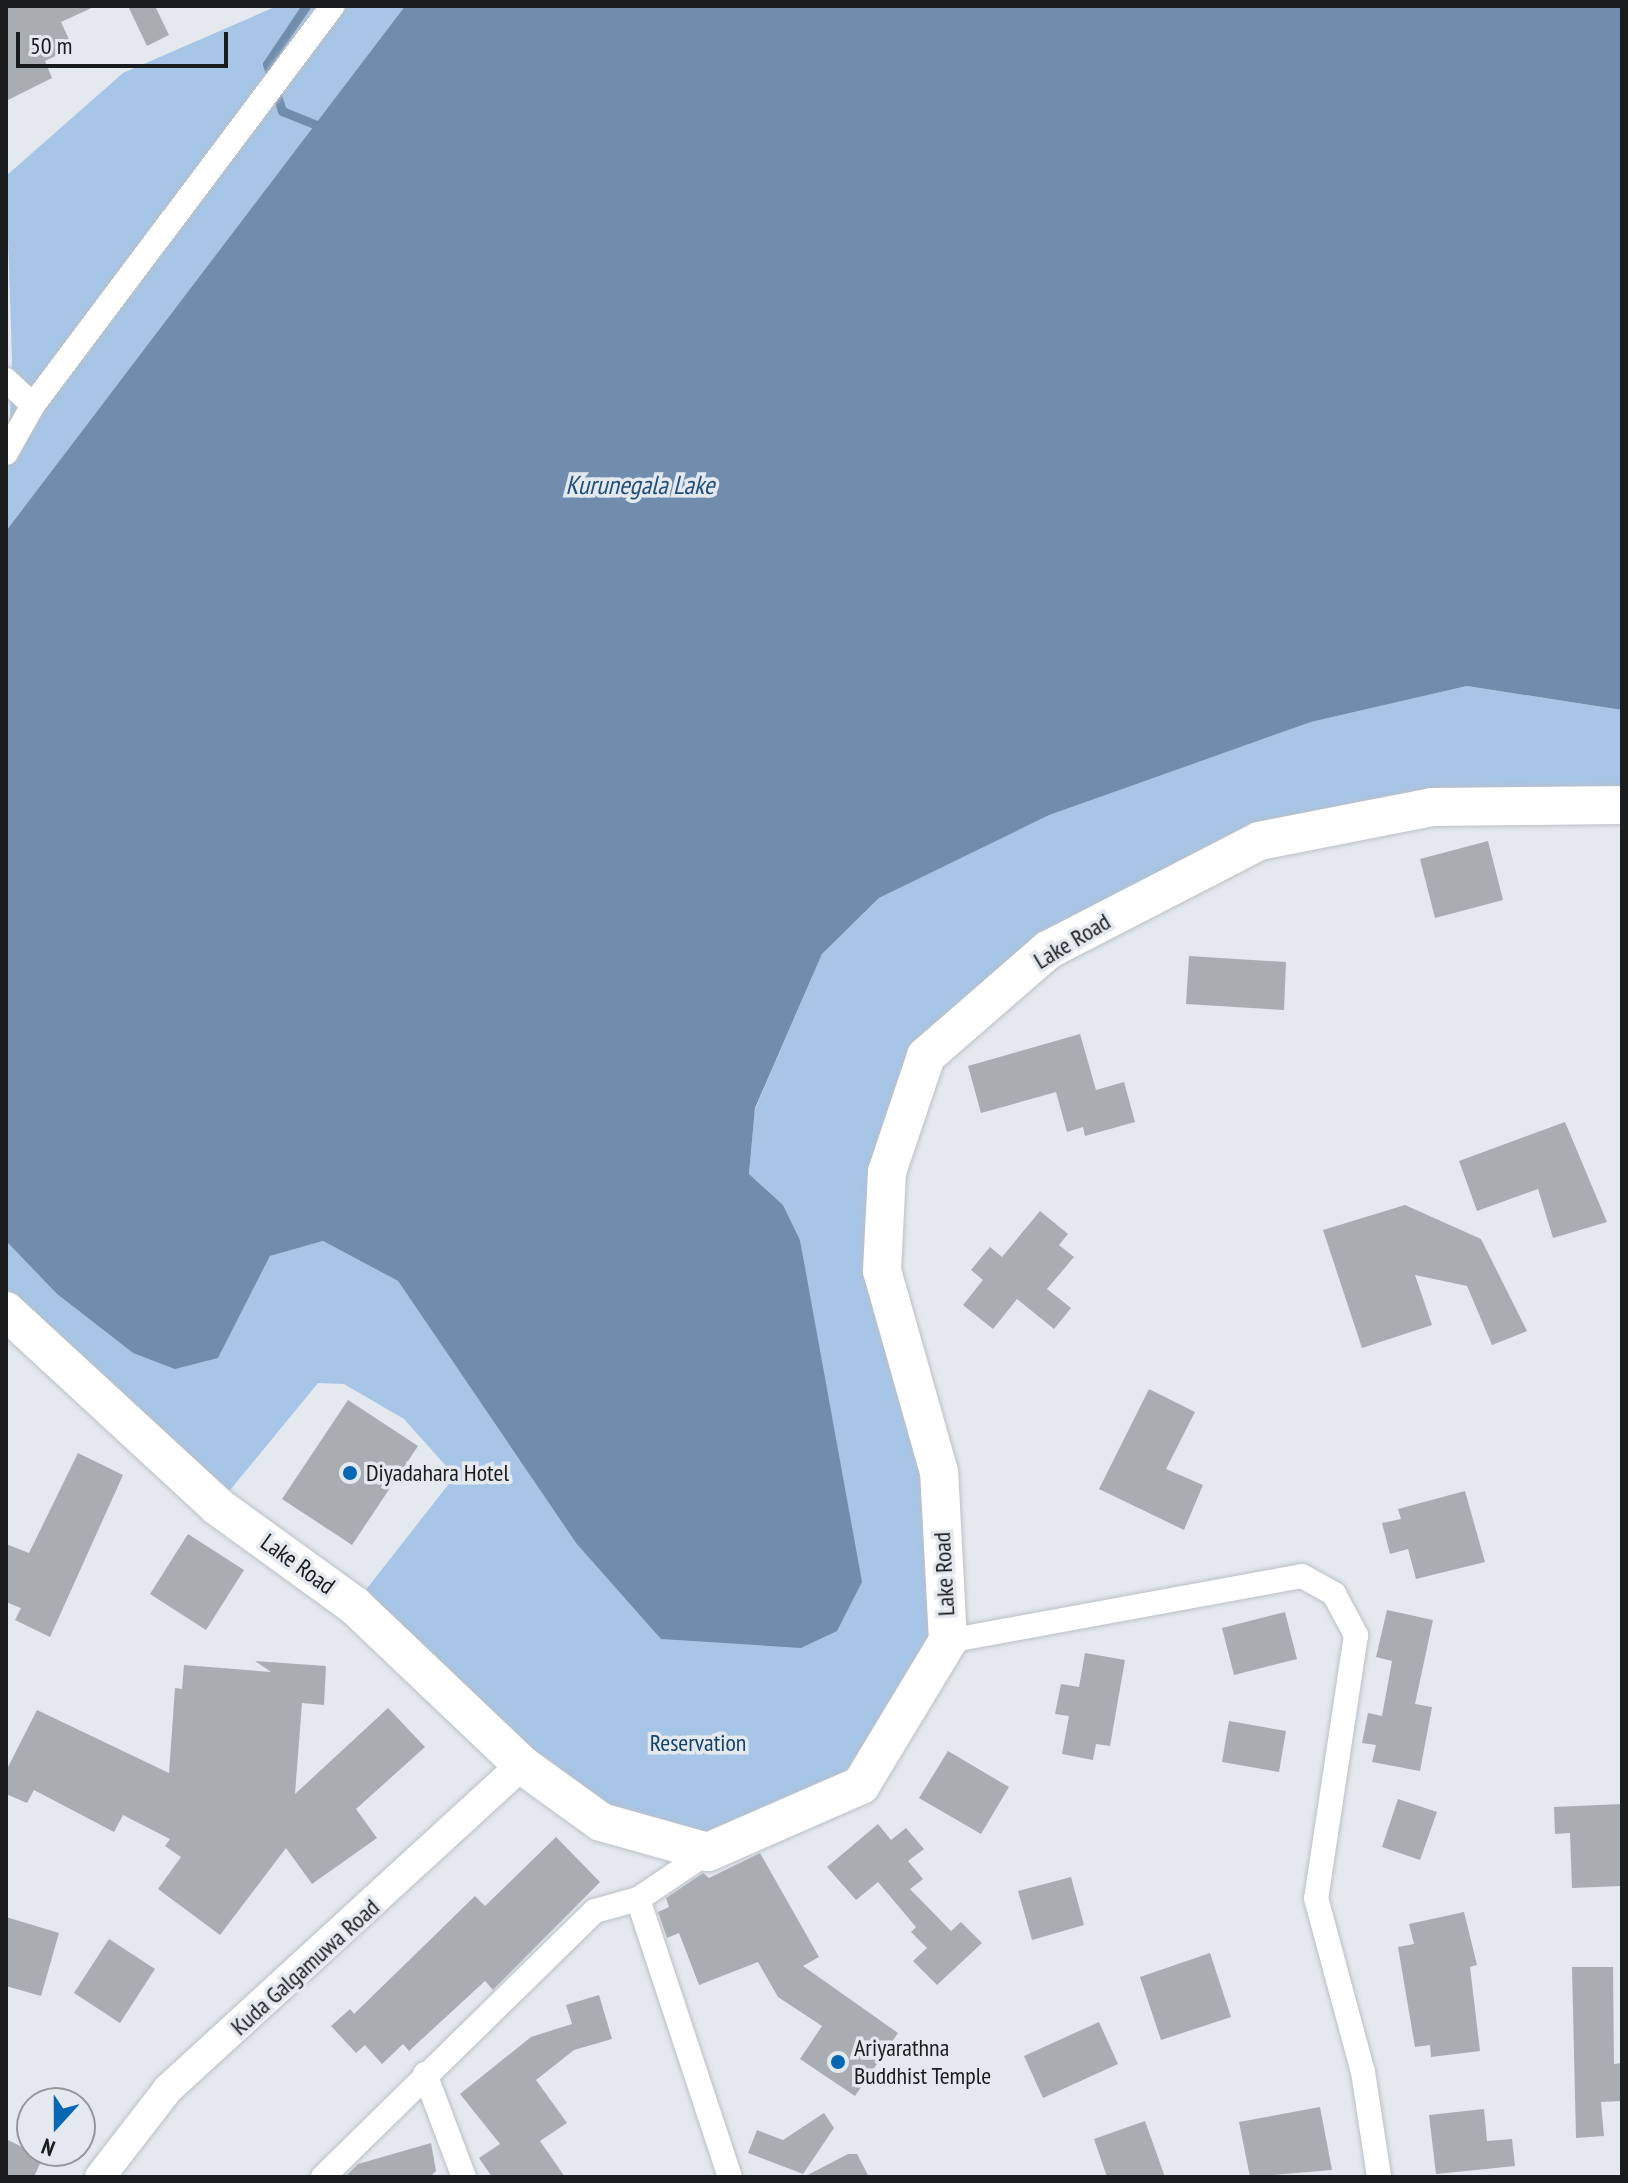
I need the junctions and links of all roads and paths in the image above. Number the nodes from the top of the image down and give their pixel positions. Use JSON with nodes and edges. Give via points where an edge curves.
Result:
{"nodes":[{"id":1,"x":333,"y":6,"type":"edge"},
{"id":2,"x":6,"y":380,"type":"edge"},
{"id":3,"x":33,"y":405,"type":"junction"},
{"id":4,"x":6,"y":453,"type":"edge"},
{"id":5,"x":1622,"y":805,"type":"edge"},
{"id":6,"x":6,"y":1311,"type":"edge"},
{"id":7,"x":948,"y":1641,"type":"junction"},
{"id":8,"x":522,"y":1765,"type":"junction"},
{"id":9,"x":708,"y":1852,"type":"junction"},
{"id":10,"x":638,"y":1899,"type":"junction"},
{"id":11,"x":425,"y":2074,"type":"junction"},
{"id":12,"x":100,"y":2177,"type":"edge"},
{"id":13,"x":323,"y":2177,"type":"edge"},
{"id":14,"x":464,"y":2177,"type":"edge"},
{"id":15,"x":730,"y":2177,"type":"edge"},
{"id":16,"x":1379,"y":2177,"type":"edge"}],
"edges":[{"from":1,"to":3,"type":"street"},
{"from":2,"to":3,"type":"street"},
{"from":3,"to":4,"type":"street"},
{"from":5,"to":7,"type":"main road","name":"Lake Road","via":[[1432,807],[1259,841],[1048,950],[926,1056],[887,1172],[882,1271],[939,1472]]},
{"from":6,"to":8,"type":"main road","name":"Lake Road","via":[[217,1506],[354,1605]]},
{"from":7,"to":9,"type":"main road","name":"Lake Road","via":[[861,1785]]},
{"from":7,"to":16,"type":"street","via":[[1302,1576],[1334,1594],[1356,1635],[1316,1898],[1363,2072]]},
{"from":8,"to":9,"type":"main road","name":"Lake Road","via":[[601,1822]]},
{"from":8,"to":12,"type":"street","name":"Kuda Galgamuwa Road","via":[[168,2089]]},
{"from":9,"to":10,"type":"street"},
{"from":10,"to":11,"type":"street","via":[[595,1911]]},
{"from":10,"to":15,"type":"street"},
{"from":11,"to":13,"type":"street"},
{"from":11,"to":14,"type":"street"}]}
